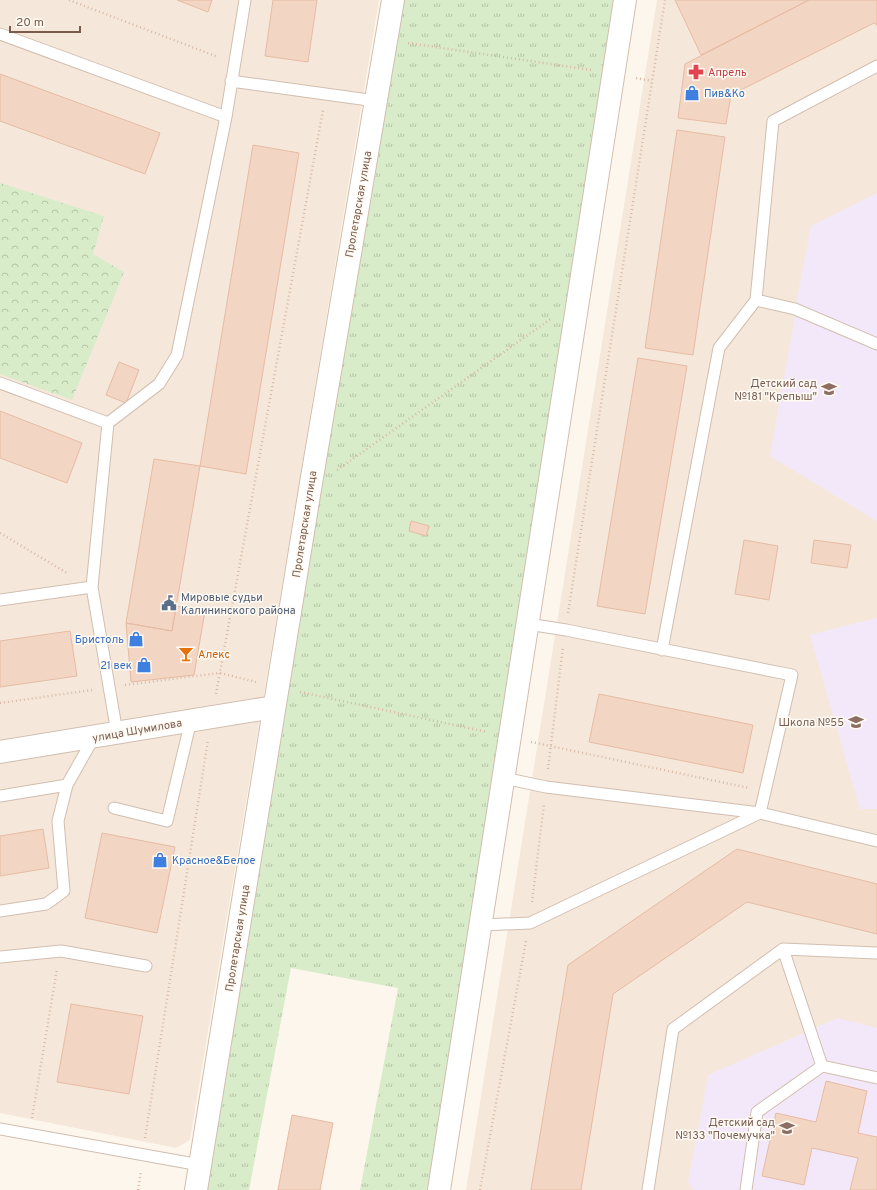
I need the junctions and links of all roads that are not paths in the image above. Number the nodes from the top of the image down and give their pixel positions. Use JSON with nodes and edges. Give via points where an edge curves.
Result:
{"nodes":[{"id":1,"x":245,"y":0,"type":"edge"},
{"id":2,"x":393,"y":0,"type":"edge"},
{"id":3,"x":625,"y":0,"type":"edge"},
{"id":4,"x":0,"y":34,"type":"edge"},
{"id":5,"x":877,"y":66,"type":"edge"},
{"id":6,"x":231,"y":81,"type":"junction"},
{"id":7,"x":376,"y":100,"type":"junction"},
{"id":8,"x":226,"y":117,"type":"junction"},
{"id":9,"x":756,"y":300,"type":"junction"},
{"id":10,"x":877,"y":344,"type":"edge"},
{"id":11,"x":0,"y":383,"type":"edge"},
{"id":12,"x":108,"y":423,"type":"junction"},
{"id":13,"x":92,"y":587,"type":"junction"},
{"id":14,"x":0,"y":600,"type":"edge"},
{"id":15,"x":528,"y":624,"type":"junction"},
{"id":16,"x":662,"y":650,"type":"junction"},
{"id":17,"x":276,"y":697,"type":"junction"},
{"id":18,"x":202,"y":719,"type":"junction"},
{"id":19,"x":117,"y":733,"type":"junction"},
{"id":20,"x":94,"y":737,"type":"junction"},
{"id":21,"x":0,"y":752,"type":"edge"},
{"id":22,"x":504,"y":778,"type":"junction"},
{"id":23,"x":67,"y":785,"type":"junction"},
{"id":24,"x":0,"y":796,"type":"edge"},
{"id":25,"x":114,"y":808,"type":"dead end"},
{"id":26,"x":760,"y":813,"type":"junction"},
{"id":27,"x":877,"y":841,"type":"edge"},
{"id":28,"x":0,"y":911,"type":"edge"},
{"id":29,"x":481,"y":925,"type":"junction"},
{"id":30,"x":783,"y":949,"type":"junction"},
{"id":31,"x":877,"y":953,"type":"edge"},
{"id":32,"x":0,"y":957,"type":"edge"},
{"id":33,"x":146,"y":966,"type":"dead end"},
{"id":34,"x":822,"y":1066,"type":"junction"},
{"id":35,"x":877,"y":1078,"type":"edge"},
{"id":36,"x":0,"y":1129,"type":"edge"},
{"id":37,"x":200,"y":1165,"type":"junction"},
{"id":38,"x":196,"y":1190,"type":"edge"},
{"id":39,"x":439,"y":1190,"type":"edge"},
{"id":40,"x":648,"y":1190,"type":"edge"},
{"id":41,"x":746,"y":1190,"type":"edge"}],
"edges":[{"from":1,"to":6,"type":"lane"},
{"from":2,"to":7,"type":"street","name":"Пролетарская улица"},
{"from":3,"to":15,"type":"street"},
{"from":4,"to":8,"type":"lane"},
{"from":5,"to":9,"type":"lane","via":[[773,120]]},
{"from":6,"to":7,"type":"lane"},
{"from":6,"to":8,"type":"lane"},
{"from":7,"to":17,"type":"street","name":"Пролетарская улица"},
{"from":8,"to":12,"type":"lane","via":[[177,355],[159,384]]},
{"from":9,"to":10,"type":"lane","via":[[795,309]]},
{"from":9,"to":16,"type":"lane","via":[[719,348]]},
{"from":11,"to":12,"type":"lane"},
{"from":12,"to":13,"type":"lane"},
{"from":13,"to":14,"type":"lane"},
{"from":13,"to":19,"type":"lane"},
{"from":15,"to":16,"type":"lane"},
{"from":15,"to":22,"type":"street"},
{"from":16,"to":26,"type":"lane","via":[[792,675]]},
{"from":17,"to":18,"type":"street","name":"улица Шумилова"},
{"from":17,"to":37,"type":"street","name":"Пролетарская улица"},
{"from":18,"to":19,"type":"street","name":"улица Шумилова"},
{"from":18,"to":25,"type":"lane","via":[[166,821]]},
{"from":19,"to":20,"type":"street","name":"улица Шумилова"},
{"from":20,"to":21,"type":"street","name":"улица Шумилова"},
{"from":20,"to":23,"type":"lane"},
{"from":22,"to":26,"type":"lane","via":[[546,787]]},
{"from":22,"to":29,"type":"street"},
{"from":23,"to":24,"type":"lane"},
{"from":23,"to":28,"type":"lane","via":[[58,821],[64,891],[46,904]]},
{"from":26,"to":27,"type":"lane"},
{"from":26,"to":29,"type":"lane","via":[[530,923]]},
{"from":29,"to":39,"type":"street"},
{"from":30,"to":31,"type":"lane"},
{"from":30,"to":34,"type":"lane"},
{"from":30,"to":40,"type":"lane","via":[[673,1029]]},
{"from":32,"to":33,"type":"lane","via":[[61,951]]},
{"from":34,"to":35,"type":"lane"},
{"from":34,"to":41,"type":"lane","via":[[757,1112]]},
{"from":36,"to":37,"type":"lane"},
{"from":37,"to":38,"type":"street","name":"Пролетарская улица"}]}
